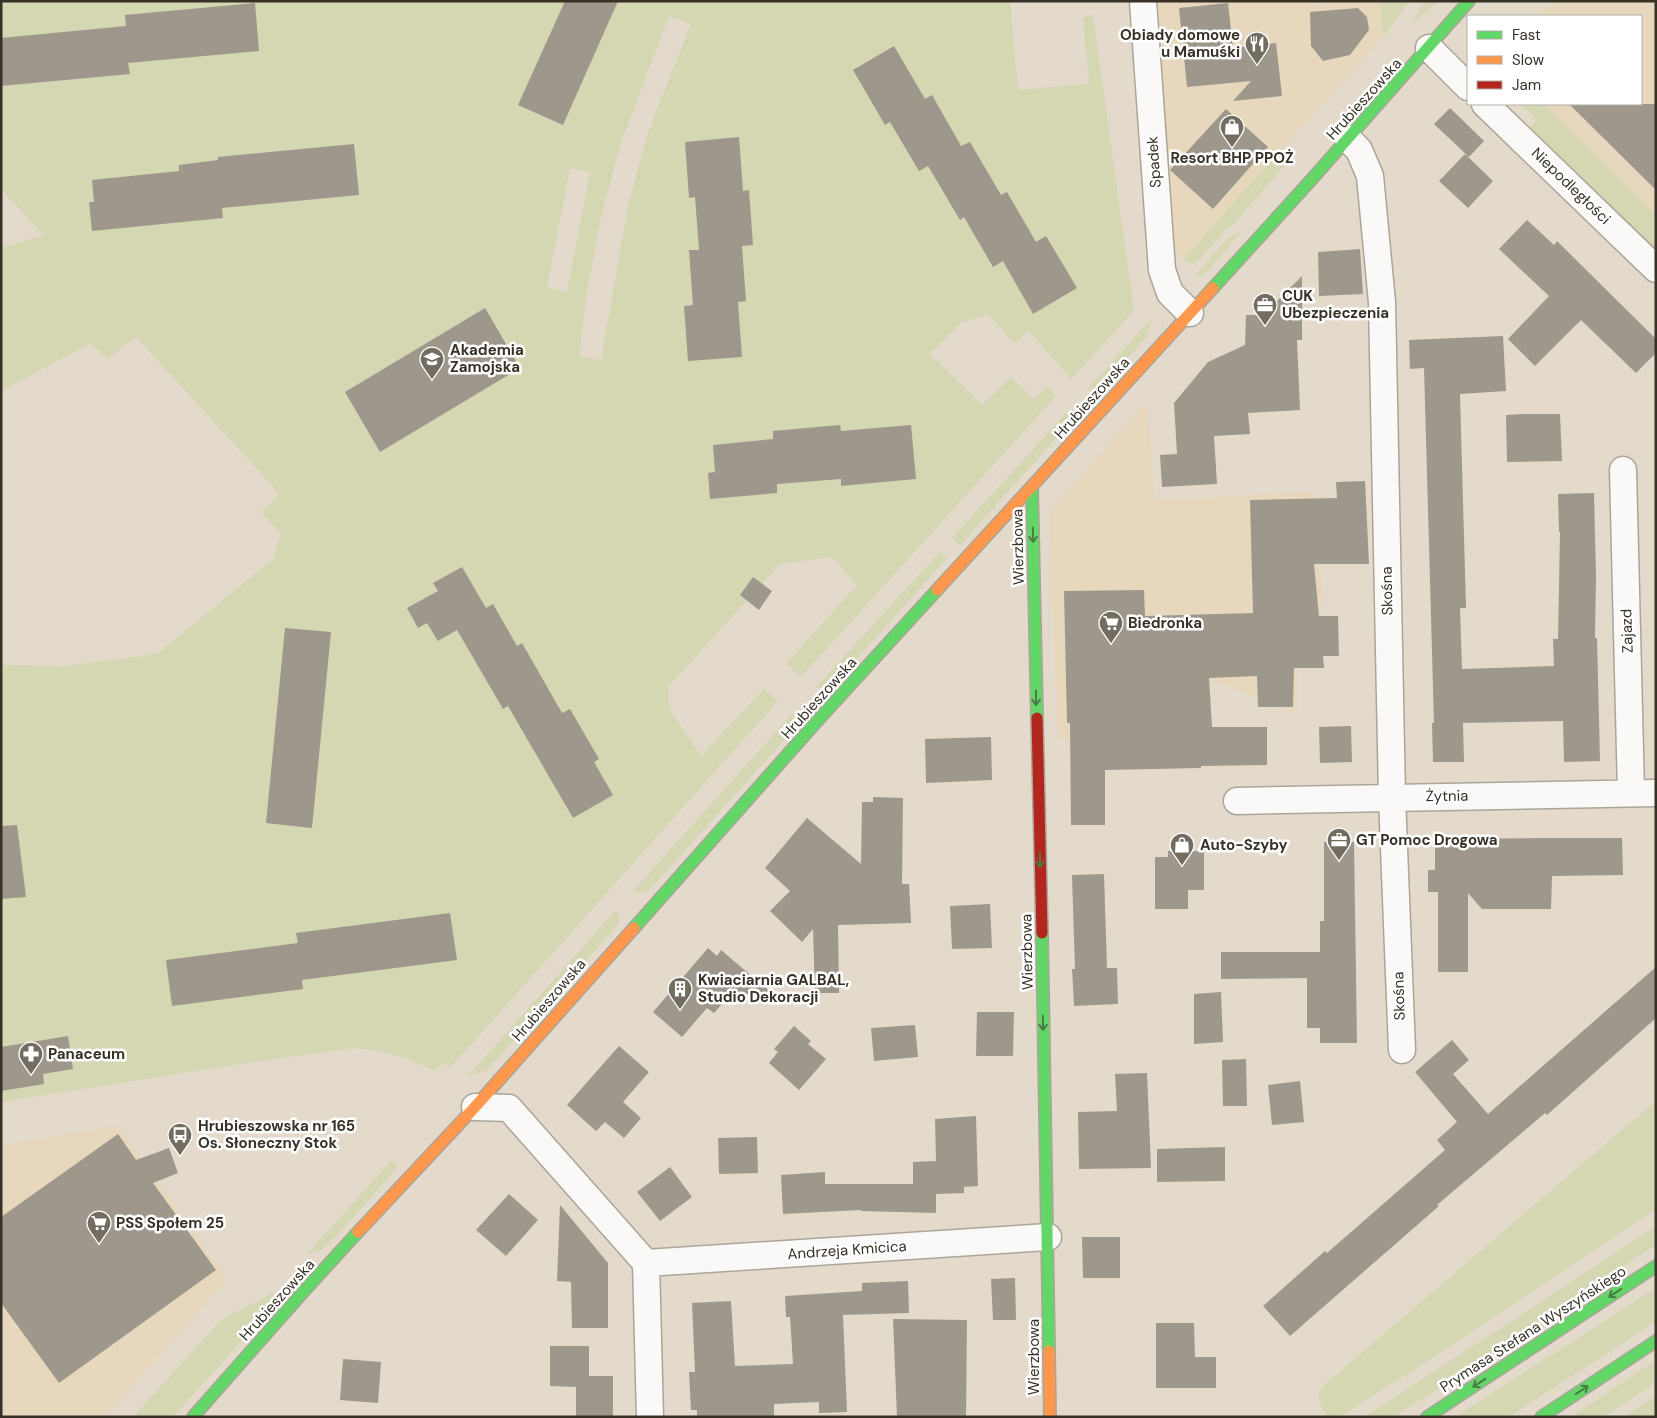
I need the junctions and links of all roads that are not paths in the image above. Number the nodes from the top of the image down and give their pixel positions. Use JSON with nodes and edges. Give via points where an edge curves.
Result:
{"nodes":[{"id":1,"x":1143,"y":1,"type":"edge"},
{"id":2,"x":1469,"y":1,"type":"edge"},
{"id":3,"x":1429,"y":48,"type":"junction"},
{"id":4,"x":1467,"y":86,"type":"edge"},
{"id":5,"x":1486,"y":105,"type":"edge"},
{"id":6,"x":1348,"y":139,"type":"junction"},
{"id":7,"x":1656,"y":269,"type":"edge"},
{"id":8,"x":1190,"y":313,"type":"junction"},
{"id":9,"x":1623,"y":470,"type":"dead end"},
{"id":10,"x":1032,"y":486,"type":"junction"},
{"id":11,"x":1643,"y":793,"type":"edge"},
{"id":12,"x":1392,"y":797,"type":"junction"},
{"id":13,"x":1237,"y":801,"type":"dead end"},
{"id":14,"x":1402,"y":1050,"type":"dead end"},
{"id":15,"x":475,"y":1107,"type":"junction"},
{"id":16,"x":1048,"y":1237,"type":"junction"},
{"id":17,"x":646,"y":1263,"type":"junction"},
{"id":18,"x":1656,"y":1266,"type":"edge"},
{"id":19,"x":1656,"y":1341,"type":"edge"},
{"id":20,"x":193,"y":1417,"type":"edge"},
{"id":21,"x":650,"y":1417,"type":"edge"},
{"id":22,"x":1050,"y":1417,"type":"edge"},
{"id":23,"x":1427,"y":1417,"type":"edge"},
{"id":24,"x":1541,"y":1417,"type":"edge"}],
"edges":[{"from":1,"to":8,"type":"street","name":"Spadek","via":[[1162,270],[1170,293]]},
{"from":2,"to":3,"type":"street","name":"Hrubieszowska"},
{"from":3,"to":4,"type":"street"},
{"from":3,"to":6,"type":"street","name":"Hrubieszowska"},
{"from":5,"to":7,"type":"street","name":"Niepodległości"},
{"from":6,"to":8,"type":"street","name":"Hrubieszowska"},
{"from":6,"to":12,"type":"street","name":"Skośna","via":[[1359,150],[1370,176],[1382,302]]},
{"from":8,"to":10,"type":"street","name":"Hrubieszowska"},
{"from":9,"to":11,"type":"street","name":"Zajazd"},
{"from":10,"to":15,"type":"street","name":"Hrubieszowska","via":[[812,726]]},
{"from":10,"to":16,"type":"street","name":"Wierzbowa","one_way":true},
{"from":11,"to":12,"type":"street","name":"Żytnia"},
{"from":12,"to":13,"type":"street","name":"Żytnia"},
{"from":12,"to":14,"type":"street","name":"Skośna"},
{"from":15,"to":17,"type":"street","via":[[509,1108]]},
{"from":15,"to":20,"type":"street","name":"Hrubieszowska","via":[[304,1291]]},
{"from":16,"to":17,"type":"street","name":"Andrzeja Kmicica"},
{"from":16,"to":22,"type":"street","name":"Wierzbowa"},
{"from":17,"to":21,"type":"street"},
{"from":18,"to":23,"type":"street","name":"Prymasa Stefana Wyszyńskiego","one_way":true},
{"from":24,"to":19,"type":"street","one_way":true}]}
